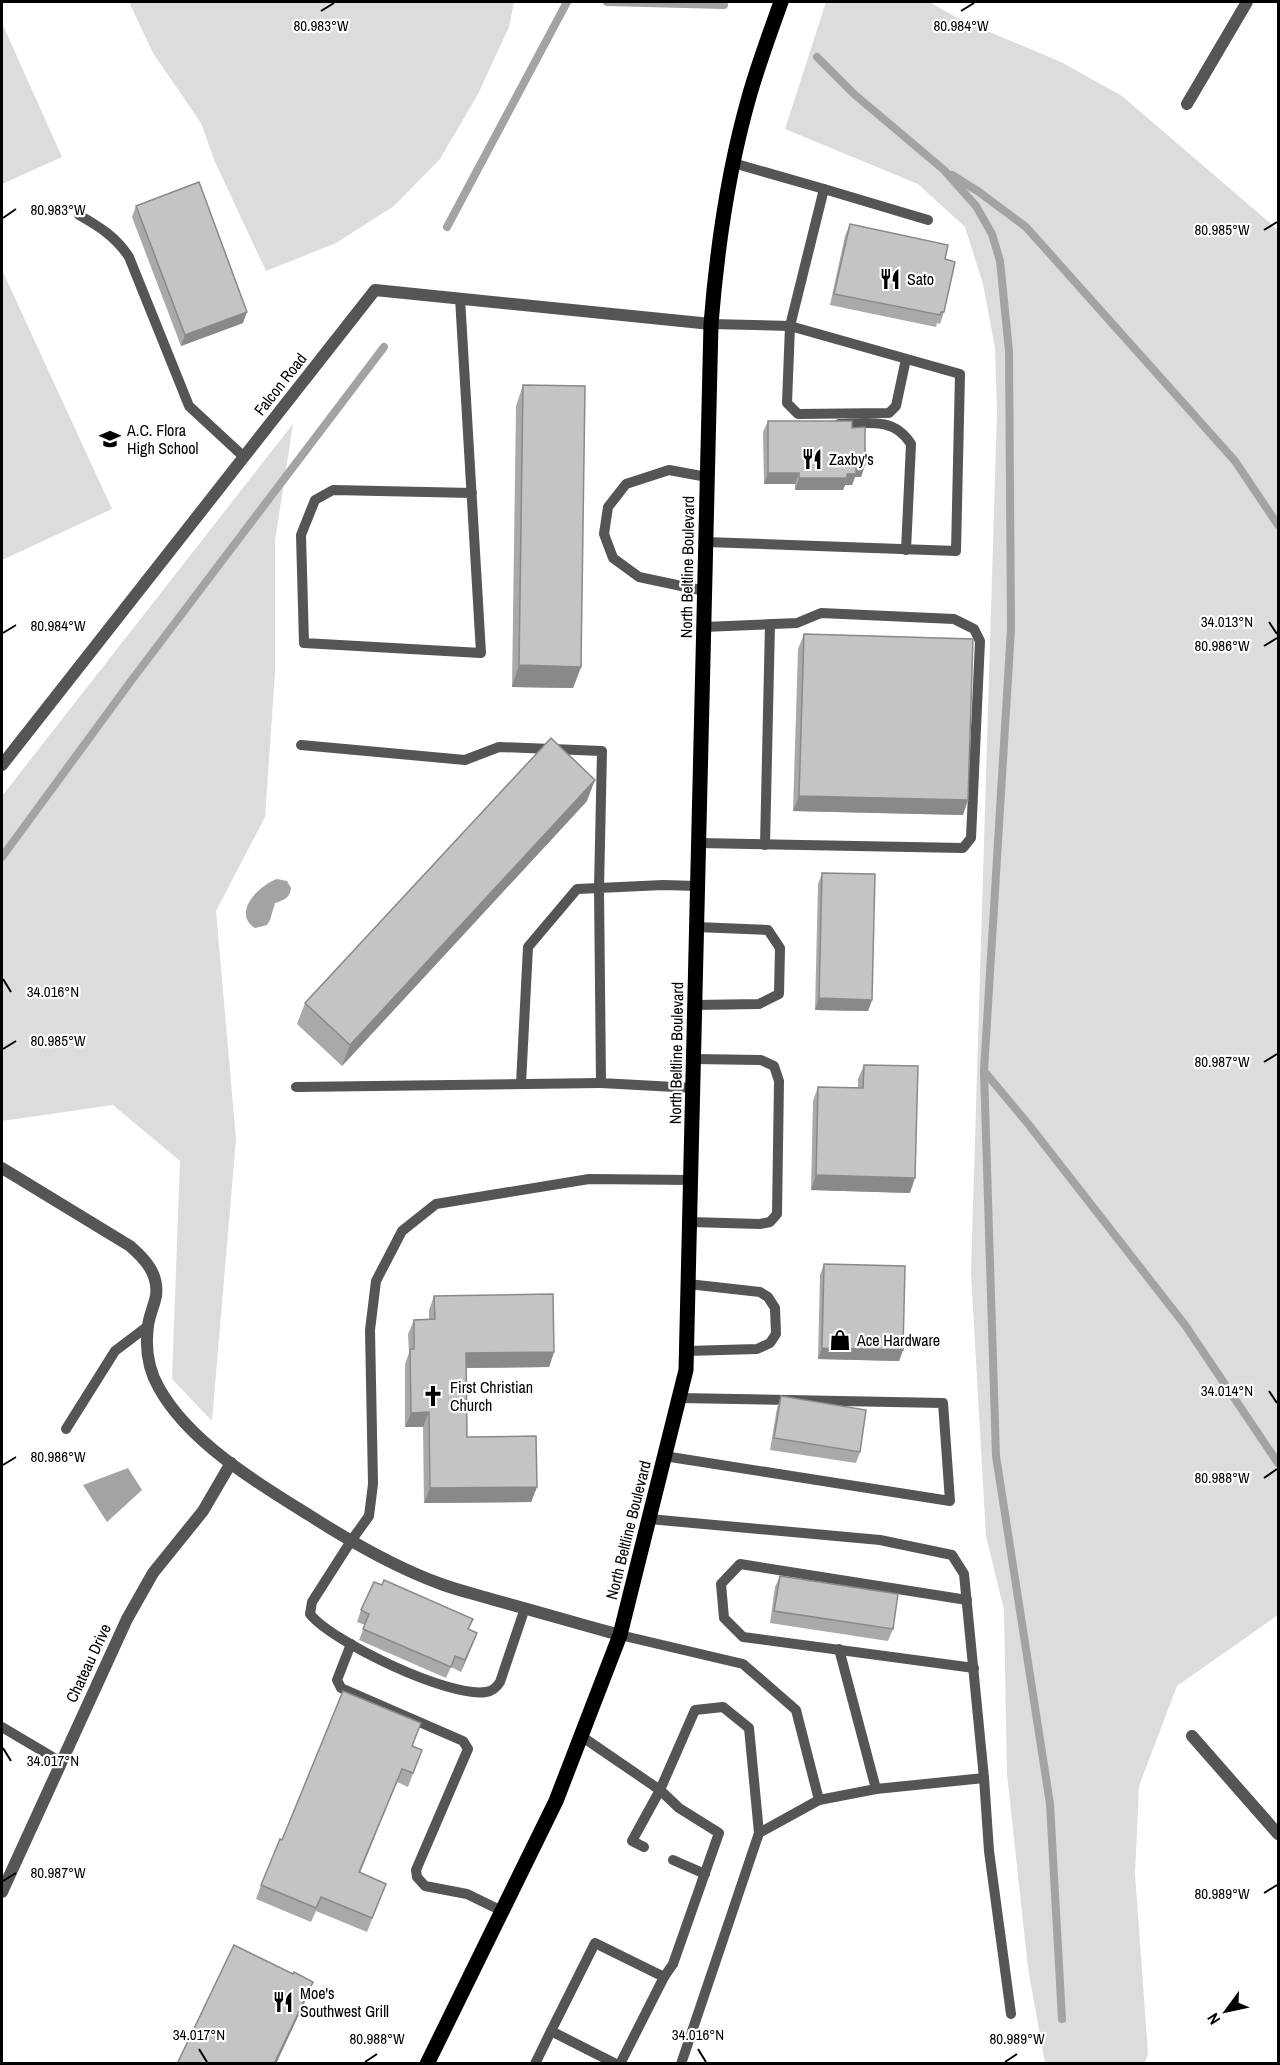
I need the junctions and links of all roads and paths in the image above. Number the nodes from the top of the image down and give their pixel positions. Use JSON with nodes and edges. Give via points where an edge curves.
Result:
{"nodes":[{"id":1,"x":781,"y":2,"type":"edge"},
{"id":2,"x":1247,"y":2,"type":"edge"},
{"id":3,"x":1187,"y":104,"type":"dead end"},
{"id":4,"x":733,"y":163,"type":"junction"},
{"id":5,"x":824,"y":189,"type":"junction"},
{"id":6,"x":79,"y":215,"type":"dead end"},
{"id":7,"x":928,"y":220,"type":"dead end"},
{"id":8,"x":460,"y":298,"type":"junction"},
{"id":9,"x":711,"y":324,"type":"junction"},
{"id":10,"x":790,"y":326,"type":"junction"},
{"id":11,"x":906,"y":359,"type":"junction"},
{"id":12,"x":787,"y":403,"type":"junction"},
{"id":13,"x":244,"y":457,"type":"junction"},
{"id":14,"x":707,"y":477,"type":"junction"},
{"id":15,"x":472,"y":494,"type":"junction"},
{"id":16,"x":706,"y":542,"type":"junction"},
{"id":17,"x":906,"y":549,"type":"junction"},
{"id":18,"x":705,"y":591,"type":"junction"},
{"id":19,"x":770,"y":624,"type":"junction"},
{"id":20,"x":704,"y":627,"type":"junction"},
{"id":21,"x":301,"y":745,"type":"dead end"},
{"id":22,"x":2,"y":765,"type":"edge"},
{"id":23,"x":699,"y":843,"type":"junction"},
{"id":24,"x":765,"y":845,"type":"junction"},
{"id":25,"x":698,"y":886,"type":"junction"},
{"id":26,"x":599,"y":888,"type":"junction"},
{"id":27,"x":696,"y":927,"type":"junction"},
{"id":28,"x":695,"y":1005,"type":"junction"},
{"id":29,"x":693,"y":1059,"type":"junction"},
{"id":30,"x":601,"y":1083,"type":"junction"},
{"id":31,"x":521,"y":1084,"type":"junction"},
{"id":32,"x":296,"y":1087,"type":"dead end"},
{"id":33,"x":693,"y":1088,"type":"junction"},
{"id":34,"x":2,"y":1168,"type":"edge"},
{"id":35,"x":691,"y":1180,"type":"junction"},
{"id":36,"x":690,"y":1222,"type":"junction"},
{"id":37,"x":688,"y":1284,"type":"junction"},
{"id":38,"x":148,"y":1326,"type":"junction"},
{"id":39,"x":686,"y":1351,"type":"junction"},
{"id":40,"x":679,"y":1398,"type":"junction"},
{"id":41,"x":66,"y":1429,"type":"dead end"},
{"id":42,"x":664,"y":1456,"type":"junction"},
{"id":43,"x":231,"y":1463,"type":"junction"},
{"id":44,"x":649,"y":1519,"type":"junction"},
{"id":45,"x":351,"y":1541,"type":"junction"},
{"id":46,"x":967,"y":1600,"type":"junction"},
{"id":47,"x":525,"y":1608,"type":"junction"},
{"id":48,"x":620,"y":1635,"type":"junction"},
{"id":49,"x":351,"y":1644,"type":"junction"},
{"id":50,"x":839,"y":1649,"type":"junction"},
{"id":51,"x":974,"y":1668,"type":"junction"},
{"id":52,"x":2,"y":1727,"type":"edge"},
{"id":53,"x":581,"y":1736,"type":"junction"},
{"id":54,"x":1192,"y":1736,"type":"dead end"},
{"id":55,"x":61,"y":1762,"type":"junction"},
{"id":56,"x":984,"y":1778,"type":"junction"},
{"id":57,"x":876,"y":1789,"type":"junction"},
{"id":58,"x":660,"y":1790,"type":"junction"},
{"id":59,"x":819,"y":1800,"type":"junction"},
{"id":60,"x":759,"y":1833,"type":"junction"},
{"id":61,"x":1278,"y":1834,"type":"edge"},
{"id":62,"x":644,"y":1847,"type":"dead end"},
{"id":63,"x":673,"y":1860,"type":"dead end"},
{"id":64,"x":705,"y":1874,"type":"junction"},
{"id":65,"x":2,"y":1892,"type":"edge"},
{"id":66,"x":502,"y":1911,"type":"junction"},
{"id":67,"x":664,"y":1977,"type":"junction"},
{"id":68,"x":1011,"y":2014,"type":"dead end"},
{"id":69,"x":551,"y":2031,"type":"junction"},
{"id":70,"x":427,"y":2064,"type":"edge"},
{"id":71,"x":535,"y":2064,"type":"edge"},
{"id":72,"x":618,"y":2064,"type":"edge"},
{"id":73,"x":681,"y":2064,"type":"edge"}],
"edges":[{"from":1,"to":4,"type":"main road","name":"North Beltline Boulevard","via":[[748,98]]},
{"from":2,"to":3,"type":"street"},
{"from":4,"to":5,"type":"lane"},
{"from":4,"to":9,"type":"main road","name":"North Beltline Boulevard","via":[[720,232]]},
{"from":5,"to":7,"type":"lane"},
{"from":5,"to":10,"type":"lane"},
{"from":6,"to":13,"type":"lane","via":[[120,243],[189,406]]},
{"from":8,"to":9,"type":"street","name":"Falcon Road"},
{"from":8,"to":13,"type":"street","name":"Falcon Road","via":[[375,290]]},
{"from":8,"to":15,"type":"lane"},
{"from":9,"to":10,"type":"lane"},
{"from":9,"to":14,"type":"main road","name":"North Beltline Boulevard"},
{"from":10,"to":11,"type":"lane"},
{"from":10,"to":12,"type":"lane"},
{"from":11,"to":12,"type":"lane","via":[[896,406],[889,413],[798,414]]},
{"from":11,"to":17,"type":"lane","via":[[960,374],[956,551]]},
{"from":12,"to":17,"type":"lane","via":[[794,420],[806,424],[876,423],[892,425],[904,433],[911,444]]},
{"from":13,"to":22,"type":"street","name":"Falcon Road"},
{"from":14,"to":16,"type":"main road","name":"North Beltline Boulevard"},
{"from":14,"to":18,"type":"lane","via":[[669,470],[626,484],[608,507],[604,534],[613,558],[639,577]]},
{"from":15,"to":15,"type":"lane","via":[[481,653],[304,643],[301,535],[315,500],[333,490]]},
{"from":16,"to":17,"type":"lane"},
{"from":16,"to":18,"type":"main road","name":"North Beltline Boulevard"},
{"from":18,"to":20,"type":"main road","name":"North Beltline Boulevard"},
{"from":19,"to":20,"type":"lane"},
{"from":19,"to":24,"type":"lane"},
{"from":19,"to":24,"type":"lane","via":[[797,623],[821,613],[954,620],[974,629],[980,641],[971,838],[963,848]]},
{"from":20,"to":23,"type":"main road","name":"North Beltline Boulevard"},
{"from":21,"to":26,"type":"lane","via":[[465,760],[499,747],[602,751]]},
{"from":23,"to":24,"type":"lane"},
{"from":23,"to":25,"type":"main road","name":"North Beltline Boulevard"},
{"from":25,"to":26,"type":"lane"},
{"from":25,"to":27,"type":"main road","name":"North Beltline Boulevard"},
{"from":26,"to":30,"type":"lane"},
{"from":26,"to":31,"type":"lane","via":[[577,889],[528,947]]},
{"from":27,"to":28,"type":"main road","name":"North Beltline Boulevard"},
{"from":27,"to":28,"type":"lane","via":[[768,930],[780,948],[778,994],[759,1004]]},
{"from":28,"to":29,"type":"main road","name":"North Beltline Boulevard"},
{"from":29,"to":33,"type":"main road","name":"North Beltline Boulevard"},
{"from":29,"to":36,"type":"lane","via":[[761,1060],[774,1066],[779,1081],[777,1214],[770,1222],[760,1224]]},
{"from":30,"to":31,"type":"lane"},
{"from":30,"to":33,"type":"lane"},
{"from":31,"to":32,"type":"lane"},
{"from":33,"to":35,"type":"main road","name":"North Beltline Boulevard"},
{"from":34,"to":38,"type":"street","via":[[144,1258],[156,1288]]},
{"from":35,"to":36,"type":"main road","name":"North Beltline Boulevard"},
{"from":35,"to":45,"type":"lane","via":[[589,1179],[436,1204],[402,1231],[376,1281],[370,1330],[373,1484],[369,1516]]},
{"from":36,"to":37,"type":"main road","name":"North Beltline Boulevard"},
{"from":37,"to":39,"type":"main road","name":"North Beltline Boulevard"},
{"from":37,"to":39,"type":"lane","via":[[760,1292],[775,1308],[776,1334],[770,1343],[757,1350]]},
{"from":38,"to":41,"type":"lane","via":[[115,1351]]},
{"from":38,"to":43,"type":"street","via":[[150,1368],[159,1389],[182,1419]]},
{"from":39,"to":40,"type":"main road","name":"North Beltline Boulevard"},
{"from":40,"to":42,"type":"main road","name":"North Beltline Boulevard"},
{"from":40,"to":42,"type":"lane","via":[[943,1403],[950,1501]]},
{"from":42,"to":44,"type":"main road","name":"North Beltline Boulevard"},
{"from":43,"to":45,"type":"street"},
{"from":43,"to":55,"type":"street","name":"Chateau Drive","via":[[202,1511],[153,1573],[127,1618]]},
{"from":44,"to":46,"type":"lane","via":[[880,1540],[952,1555],[964,1574]]},
{"from":44,"to":48,"type":"main road","name":"North Beltline Boulevard"},
{"from":45,"to":47,"type":"street","via":[[442,1585]]},
{"from":45,"to":49,"type":"lane","via":[[312,1602],[310,1614],[318,1624]]},
{"from":46,"to":50,"type":"lane","via":[[740,1564],[721,1584],[724,1618],[743,1636]]},
{"from":46,"to":51,"type":"lane"},
{"from":47,"to":48,"type":"street"},
{"from":47,"to":49,"type":"lane","via":[[500,1682],[486,1692],[460,1690],[415,1676]]},
{"from":48,"to":53,"type":"main road","name":"North Beltline Boulevard"},
{"from":48,"to":59,"type":"lane","via":[[743,1664],[795,1710]]},
{"from":49,"to":66,"type":"lane","via":[[337,1680],[341,1688],[462,1741],[468,1749],[416,1870],[417,1877],[425,1886],[467,1894]]},
{"from":50,"to":51,"type":"lane"},
{"from":50,"to":57,"type":"lane"},
{"from":51,"to":56,"type":"lane"},
{"from":52,"to":55,"type":"lane"},
{"from":53,"to":58,"type":"lane"},
{"from":53,"to":66,"type":"main road","name":"North Beltline Boulevard","via":[[556,1801]]},
{"from":54,"to":61,"type":"street"},
{"from":55,"to":65,"type":"street","name":"Chateau Drive"},
{"from":56,"to":57,"type":"lane"},
{"from":56,"to":68,"type":"lane","via":[[989,1851]]},
{"from":57,"to":59,"type":"lane"},
{"from":58,"to":60,"type":"lane","via":[[694,1710],[723,1707],[749,1728]]},
{"from":58,"to":62,"type":"lane","via":[[632,1841]]},
{"from":58,"to":64,"type":"lane","via":[[679,1808],[719,1833]]},
{"from":59,"to":60,"type":"lane"},
{"from":60,"to":73,"type":"lane"},
{"from":63,"to":64,"type":"lane"},
{"from":64,"to":67,"type":"lane","via":[[673,1964]]},
{"from":66,"to":70,"type":"main road","name":"North Beltline Boulevard"},
{"from":67,"to":69,"type":"lane","via":[[595,1943]]},
{"from":67,"to":72,"type":"lane"},
{"from":69,"to":71,"type":"lane"},
{"from":69,"to":72,"type":"lane"}]}
